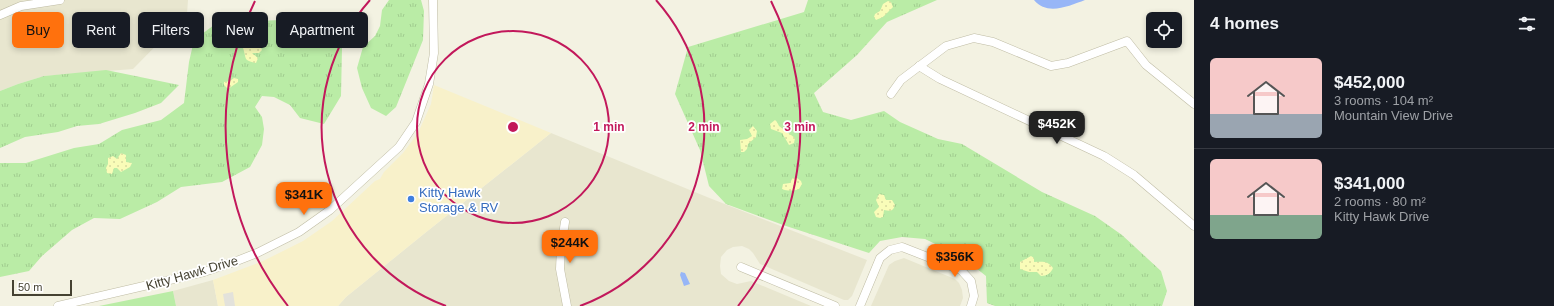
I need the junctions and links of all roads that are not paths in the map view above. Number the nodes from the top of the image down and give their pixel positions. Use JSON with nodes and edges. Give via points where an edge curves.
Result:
{"nodes":[{"id":1,"x":60,"y":0,"type":"edge"},
{"id":2,"x":433,"y":0,"type":"edge"},
{"id":3,"x":0,"y":15,"type":"edge"},
{"id":4,"x":920,"y":66,"type":"junction"},
{"id":5,"x":891,"y":94,"type":"dead end"},
{"id":6,"x":1194,"y":104,"type":"edge"},
{"id":7,"x":565,"y":222,"type":"dead end"},
{"id":8,"x":1194,"y":226,"type":"edge"},
{"id":9,"x":741,"y":267,"type":"dead end"},
{"id":10,"x":58,"y":306,"type":"edge"},
{"id":11,"x":567,"y":306,"type":"edge"},
{"id":12,"x":835,"y":306,"type":"edge"},
{"id":13,"x":860,"y":306,"type":"edge"},
{"id":14,"x":970,"y":306,"type":"edge"}],
"edges":[{"from":1,"to":3,"type":"street","via":[[21,6]]},
{"from":2,"to":10,"type":"street","name":"Kitty Hawk Drive","via":[[434,53],[429,84],[416,122],[398,147],[330,210],[299,232],[234,262],[198,274]]},
{"from":4,"to":5,"type":"street","via":[[901,80]]},
{"from":4,"to":6,"type":"street","via":[[946,46],[974,38],[993,42],[1051,66],[1068,63],[1127,41],[1146,65]]},
{"from":4,"to":8,"type":"street","via":[[940,80],[1104,156],[1134,175]]},
{"from":7,"to":11,"type":"street","via":[[560,269]]},
{"from":9,"to":12,"type":"street"},
{"from":13,"to":14,"type":"street","via":[[880,258],[890,250],[902,247],[961,270],[971,281],[974,296]]}]}
